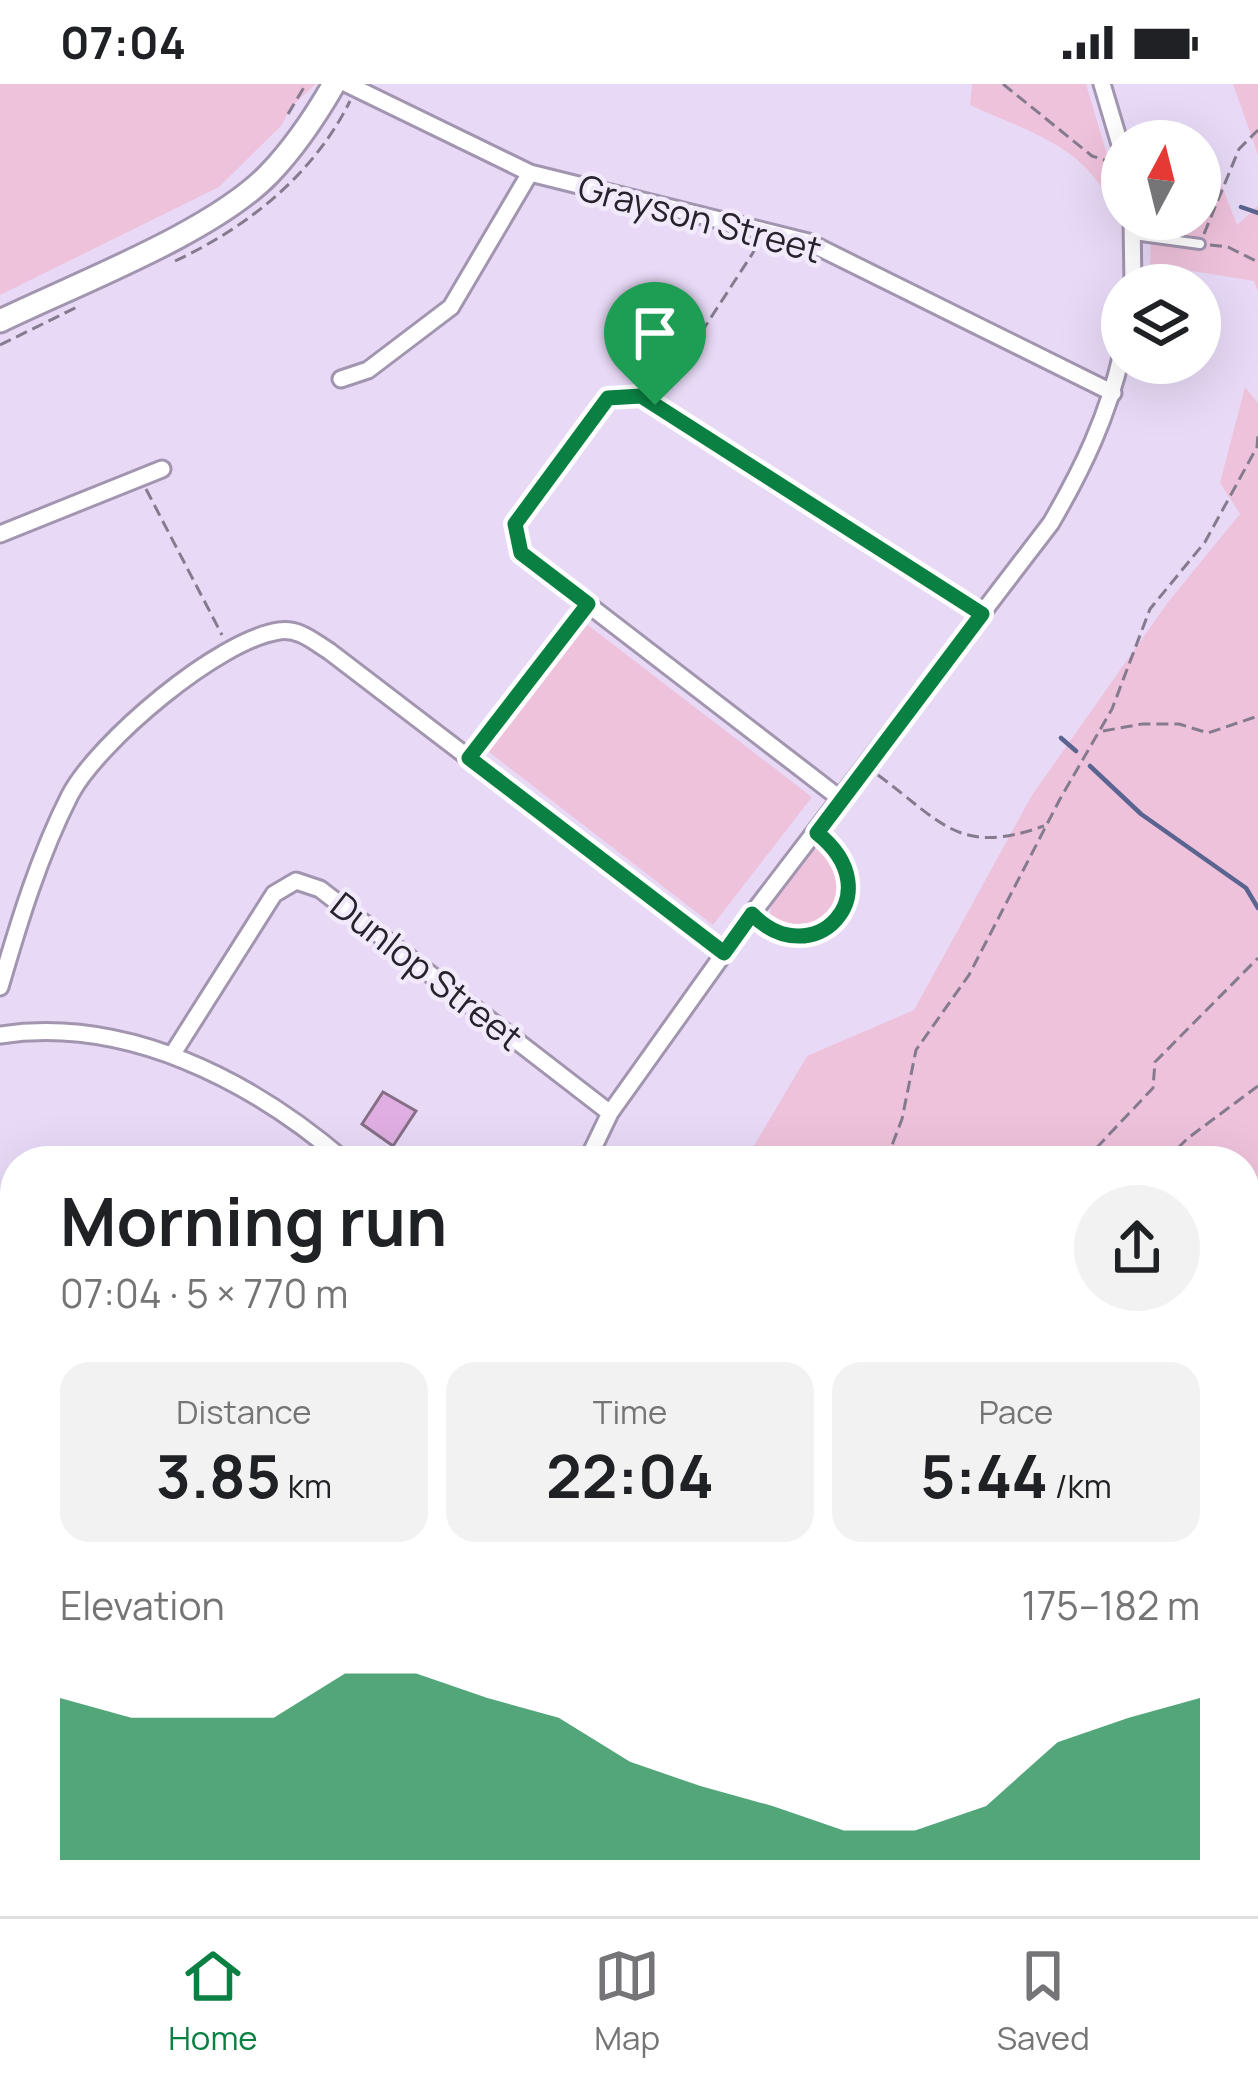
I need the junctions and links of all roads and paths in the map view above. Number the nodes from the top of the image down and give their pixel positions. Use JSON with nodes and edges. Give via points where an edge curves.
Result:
{"nodes":[{"id":1,"x":306,"y":84,"type":"edge"},
{"id":2,"x":334,"y":84,"type":"edge"},
{"id":3,"x":347,"y":84,"type":"edge"},
{"id":4,"x":1003,"y":84,"type":"edge"},
{"id":5,"x":1102,"y":84,"type":"edge"},
{"id":6,"x":287,"y":114,"type":"dead end"},
{"id":7,"x":1110,"y":120,"type":"edge"},
{"id":8,"x":1258,"y":130,"type":"edge"},
{"id":9,"x":1101,"y":156,"type":"edge"},
{"id":10,"x":530,"y":173,"type":"junction"},
{"id":11,"x":761,"y":240,"type":"dead end"},
{"id":12,"x":1184,"y":240,"type":"edge"},
{"id":13,"x":1200,"y":244,"type":"junction"},
{"id":14,"x":1258,"y":262,"type":"edge"},
{"id":15,"x":0,"y":321,"type":"edge"},
{"id":16,"x":341,"y":379,"type":"dead end"},
{"id":17,"x":1115,"y":384,"type":"edge"},
{"id":18,"x":1113,"y":393,"type":"junction"},
{"id":19,"x":655,"y":405,"type":"junction"},
{"id":20,"x":1258,"y":434,"type":"edge"},
{"id":21,"x":1257,"y":445,"type":"edge"},
{"id":22,"x":162,"y":469,"type":"dead end"},
{"id":23,"x":140,"y":478,"type":"junction"},
{"id":24,"x":0,"y":534,"type":"edge"},
{"id":25,"x":588,"y":604,"type":"junction"},
{"id":26,"x":982,"y":614,"type":"junction"},
{"id":27,"x":231,"y":653,"type":"junction"},
{"id":28,"x":1258,"y":716,"type":"edge"},
{"id":29,"x":1099,"y":732,"type":"junction"},
{"id":30,"x":469,"y":758,"type":"junction"},
{"id":31,"x":867,"y":766,"type":"junction"},
{"id":32,"x":842,"y":800,"type":"junction"},
{"id":33,"x":1047,"y":825,"type":"junction"},
{"id":34,"x":817,"y":833,"type":"junction"},
{"id":35,"x":752,"y":914,"type":"junction"},
{"id":36,"x":724,"y":953,"type":"junction"},
{"id":37,"x":1258,"y":958,"type":"edge"},
{"id":38,"x":0,"y":987,"type":"edge"},
{"id":39,"x":0,"y":1035,"type":"edge"},
{"id":40,"x":172,"y":1055,"type":"junction"},
{"id":41,"x":1258,"y":1086,"type":"edge"},
{"id":42,"x":610,"y":1113,"type":"junction"},
{"id":43,"x":324,"y":1146,"type":"edge"},
{"id":44,"x":594,"y":1146,"type":"edge"},
{"id":45,"x":892,"y":1146,"type":"edge"},
{"id":46,"x":1098,"y":1146,"type":"edge"},
{"id":47,"x":1180,"y":1146,"type":"edge"}],
"edges":[{"from":1,"to":6,"type":"path"},
{"from":2,"to":15,"type":"street","via":[[307,129],[242,196],[197,226]]},
{"from":3,"to":10,"type":"street","name":"Grayson Street"},
{"from":4,"to":9,"type":"path"},
{"from":5,"to":7,"type":"street"},
{"from":8,"to":13,"type":"path","via":[[1239,149]]},
{"from":10,"to":16,"type":"street","via":[[451,308],[368,370]]},
{"from":10,"to":18,"type":"street","name":"Grayson Street","via":[[808,242]]},
{"from":11,"to":19,"type":"path"},
{"from":12,"to":13,"type":"lane"},
{"from":13,"to":14,"type":"path"},
{"from":17,"to":18,"type":"street"},
{"from":18,"to":26,"type":"street","via":[[1051,523]]},
{"from":19,"to":25,"type":"street","via":[[641,396],[608,398],[515,524],[521,553]]},
{"from":19,"to":26,"type":"street"},
{"from":20,"to":21,"type":"path"},
{"from":21,"to":29,"type":"path","via":[[1204,542],[1150,610]]},
{"from":22,"to":23,"type":"street"},
{"from":23,"to":24,"type":"street"},
{"from":23,"to":27,"type":"path"},
{"from":25,"to":30,"type":"path"},
{"from":25,"to":32,"type":"street"},
{"from":26,"to":31,"type":"street"},
{"from":27,"to":30,"type":"street","via":[[278,631],[299,632]]},
{"from":27,"to":38,"type":"street","via":[[181,679],[72,791],[29,890]]},
{"from":28,"to":29,"type":"path","via":[[1208,733],[1179,724]]},
{"from":29,"to":33,"type":"path"},
{"from":30,"to":36,"type":"street"},
{"from":31,"to":32,"type":"street"},
{"from":31,"to":33,"type":"path","via":[[963,837],[1007,839]]},
{"from":32,"to":34,"type":"street"},
{"from":33,"to":45,"type":"path","via":[[969,975],[916,1050]]},
{"from":34,"to":35,"type":"street"},
{"from":34,"to":35,"type":"street","via":[[846,866],[849,888],[836,918],[797,937]]},
{"from":35,"to":36,"type":"street"},
{"from":36,"to":42,"type":"street"},
{"from":37,"to":46,"type":"path","via":[[1155,1062],[1153,1088]]},
{"from":39,"to":40,"type":"street","via":[[79,1031]]},
{"from":40,"to":42,"type":"street","name":"Dunlop Street","via":[[274,894],[296,881],[320,889]]},
{"from":40,"to":43,"type":"street","via":[[261,1100]]},
{"from":41,"to":47,"type":"path"},
{"from":42,"to":44,"type":"street"}]}
